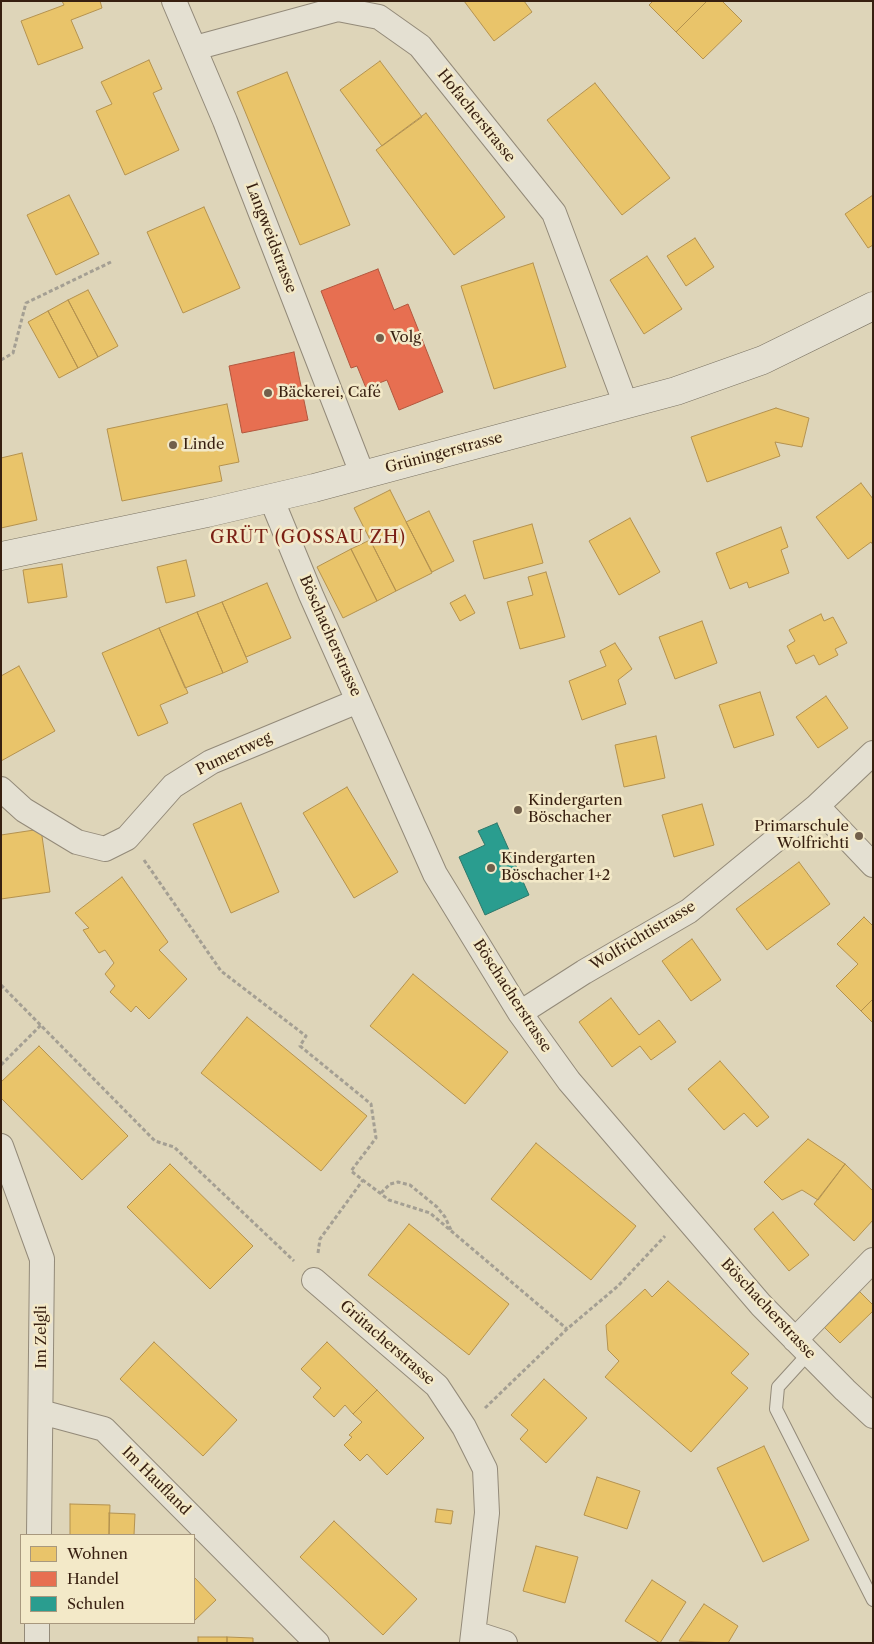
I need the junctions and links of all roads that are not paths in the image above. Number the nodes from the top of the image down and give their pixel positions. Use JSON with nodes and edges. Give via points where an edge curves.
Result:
{"nodes":[{"id":1,"x":174,"y":1,"type":"edge"},
{"id":2,"x":195,"y":48,"type":"junction"},
{"id":3,"x":873,"y":306,"type":"edge"},
{"id":4,"x":626,"y":405,"type":"junction"},
{"id":5,"x":363,"y":476,"type":"junction"},
{"id":6,"x":271,"y":498,"type":"junction"},
{"id":7,"x":1,"y":556,"type":"edge"},
{"id":8,"x":358,"y":701,"type":"junction"},
{"id":9,"x":873,"y":753,"type":"edge"},
{"id":10,"x":1,"y":789,"type":"edge"},
{"id":11,"x":817,"y":806,"type":"junction"},
{"id":12,"x":873,"y":865,"type":"edge"},
{"id":13,"x":520,"y":1013,"type":"junction"},
{"id":14,"x":1,"y":1146,"type":"edge"},
{"id":15,"x":873,"y":1260,"type":"edge"},
{"id":16,"x":314,"y":1280,"type":"road end"},
{"id":17,"x":802,"y":1347,"type":"junction"},
{"id":18,"x":41,"y":1412,"type":"junction"},
{"id":19,"x":873,"y":1416,"type":"edge"},
{"id":20,"x":39,"y":1534,"type":"edge"},
{"id":21,"x":873,"y":1600,"type":"edge"},
{"id":22,"x":37,"y":1624,"type":"edge"},
{"id":23,"x":473,"y":1638,"type":"edge"},
{"id":24,"x":37,"y":1643,"type":"edge"},
{"id":25,"x":316,"y":1643,"type":"edge"},
{"id":26,"x":506,"y":1643,"type":"edge"}],
"edges":[{"from":1,"to":2,"type":"street","name":"Langweidstrasse"},
{"from":2,"to":4,"type":"street","name":"Hofacherstrasse","via":[[338,9],[379,17],[420,46],[554,213]]},
{"from":2,"to":5,"type":"street","name":"Langweidstrasse"},
{"from":3,"to":4,"type":"main road","name":"Grüningerstrasse","via":[[763,360]]},
{"from":4,"to":5,"type":"main road","name":"Grüningerstrasse"},
{"from":5,"to":6,"type":"main road","name":"Grüningerstrasse"},
{"from":6,"to":7,"type":"main road","name":"Grüningerstrasse"},
{"from":6,"to":8,"type":"street","name":"Böschacherstrasse"},
{"from":8,"to":10,"type":"street","name":"Pumertweg","via":[[211,762],[173,786],[127,838],[105,849],[77,842],[24,810]]},
{"from":8,"to":13,"type":"street","name":"Böschacherstrasse","via":[[434,874]]},
{"from":9,"to":11,"type":"street","name":"Wolfrichtistrasse"},
{"from":11,"to":12,"type":"street"},
{"from":11,"to":13,"type":"street","name":"Wolfrichtistrasse","via":[[689,910]]},
{"from":13,"to":17,"type":"street","name":"Böschacherstrasse","via":[[569,1081],[761,1305]]},
{"from":14,"to":18,"type":"street","name":"Im Zelgli","via":[[42,1259]]},
{"from":15,"to":17,"type":"street"},
{"from":16,"to":23,"type":"street","name":"Grütacherstrasse","via":[[437,1386],[464,1427],[485,1469],[486,1513]]},
{"from":17,"to":19,"type":"street","name":"Böschacherstrasse"},
{"from":17,"to":21,"type":"lane","via":[[778,1387],[776,1409]]},
{"from":18,"to":20,"type":"street","name":"Im Zelgli"},
{"from":18,"to":25,"type":"street","name":"Im Haufland","via":[[104,1429]]},
{"from":22,"to":24,"type":"street"},
{"from":23,"to":26,"type":"street"}]}
